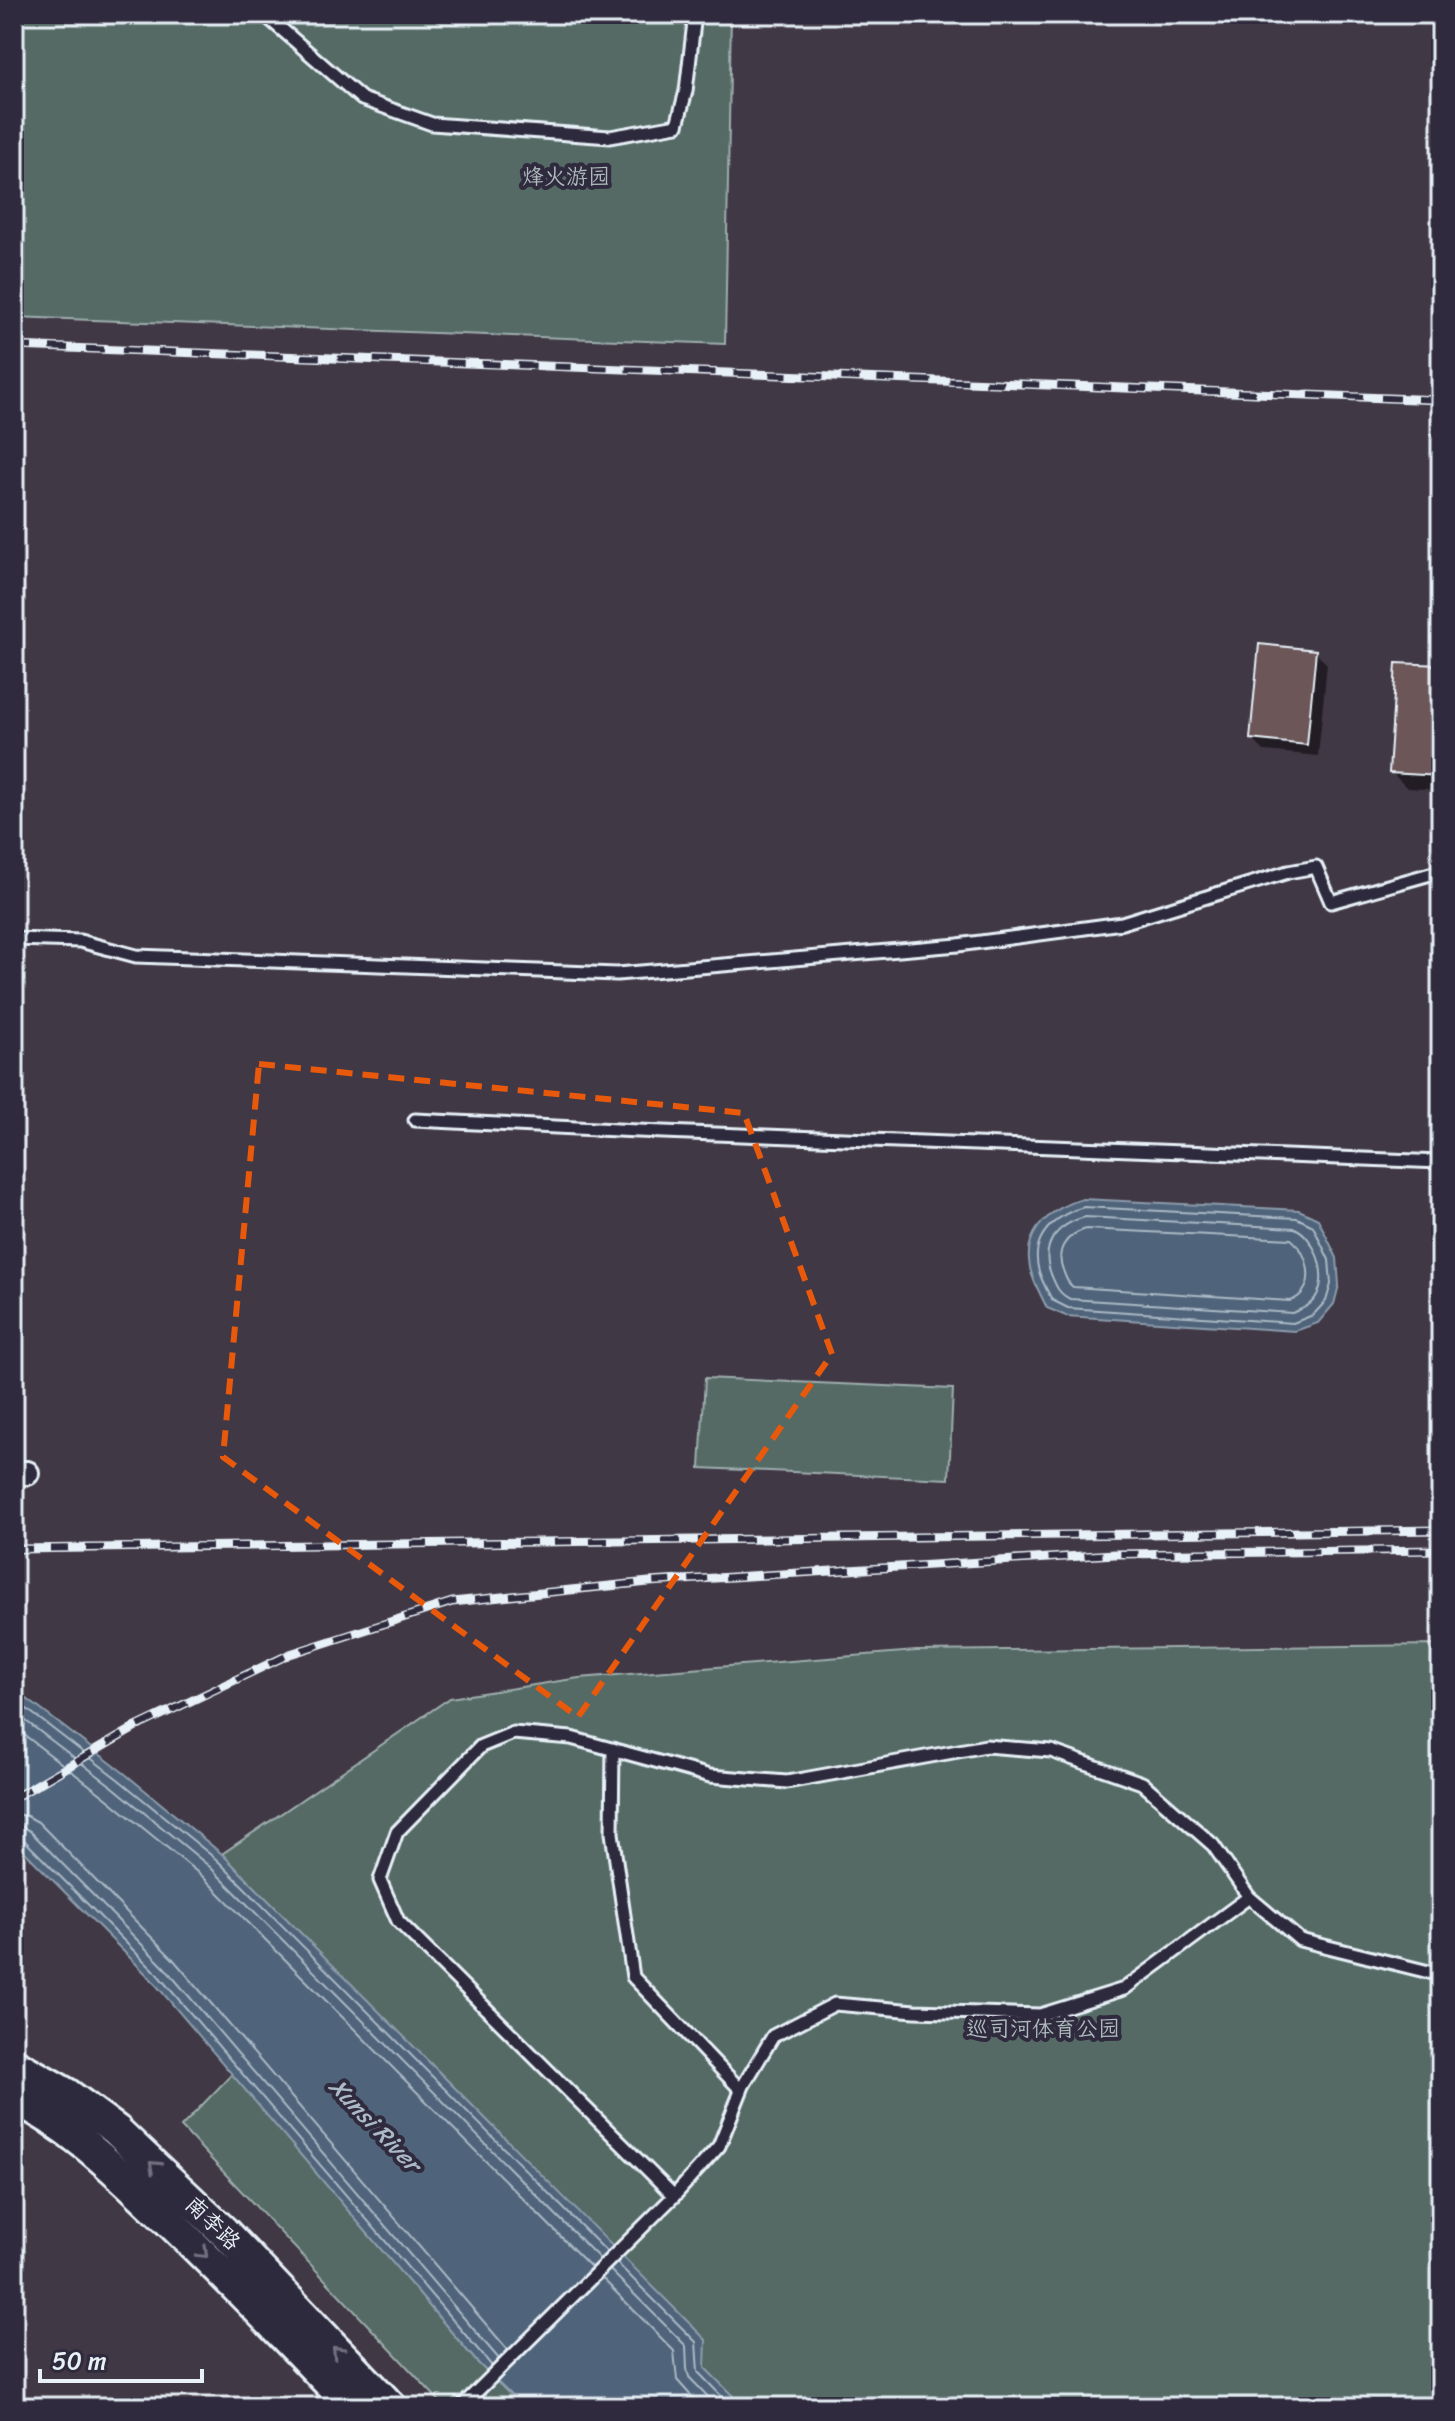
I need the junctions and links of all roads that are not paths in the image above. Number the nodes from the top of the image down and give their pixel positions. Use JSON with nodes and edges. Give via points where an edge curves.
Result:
{"nodes":[{"id":1,"x":264,"y":14,"type":"edge"},
{"id":2,"x":695,"y":14,"type":"edge"},
{"id":3,"x":1441,"y":871,"type":"edge"},
{"id":4,"x":14,"y":939,"type":"edge"},
{"id":5,"x":415,"y":1120,"type":"dead end"},
{"id":6,"x":1441,"y":1162,"type":"edge"},
{"id":7,"x":613,"y":1749,"type":"junction"},
{"id":8,"x":1249,"y":1897,"type":"junction"},
{"id":9,"x":1441,"y":1975,"type":"edge"},
{"id":10,"x":14,"y":2064,"type":"edge"},
{"id":11,"x":741,"y":2090,"type":"junction"},
{"id":12,"x":14,"y":2098,"type":"edge"},
{"id":13,"x":674,"y":2196,"type":"junction"},
{"id":14,"x":352,"y":2407,"type":"edge"},
{"id":15,"x":391,"y":2407,"type":"edge"},
{"id":16,"x":461,"y":2407,"type":"edge"}],
"edges":[{"from":1,"to":2,"type":"lane","via":[[362,99],[432,124],[610,137],[677,125]]},
{"from":3,"to":4,"type":"lane","via":[[1331,902],[1316,867],[1122,923],[958,945],[617,974],[136,956],[80,941]]},
{"from":5,"to":6,"type":"lane"},
{"from":7,"to":8,"type":"lane","via":[[710,1776],[787,1782],[986,1746],[1051,1751],[1142,1783],[1213,1845]]},
{"from":7,"to":11,"type":"lane","via":[[612,1833],[633,1977]]},
{"from":7,"to":13,"type":"lane","via":[[571,1738],[513,1733],[481,1746],[397,1832],[380,1880],[398,1921]]},
{"from":8,"to":9,"type":"lane","via":[[1300,1940]]},
{"from":8,"to":11,"type":"lane","via":[[1124,1989],[1040,2015],[835,2004],[773,2036]]},
{"from":15,"to":10,"type":"main road","name":"南李路","one_way":true,"via":[[223,2231],[116,2130]]},
{"from":11,"to":13,"type":"lane","via":[[719,2146]]},
{"from":12,"to":14,"type":"main road","name":"南李路","one_way":true,"via":[[45,2113],[98,2154]]},
{"from":13,"to":16,"type":"lane"}]}
